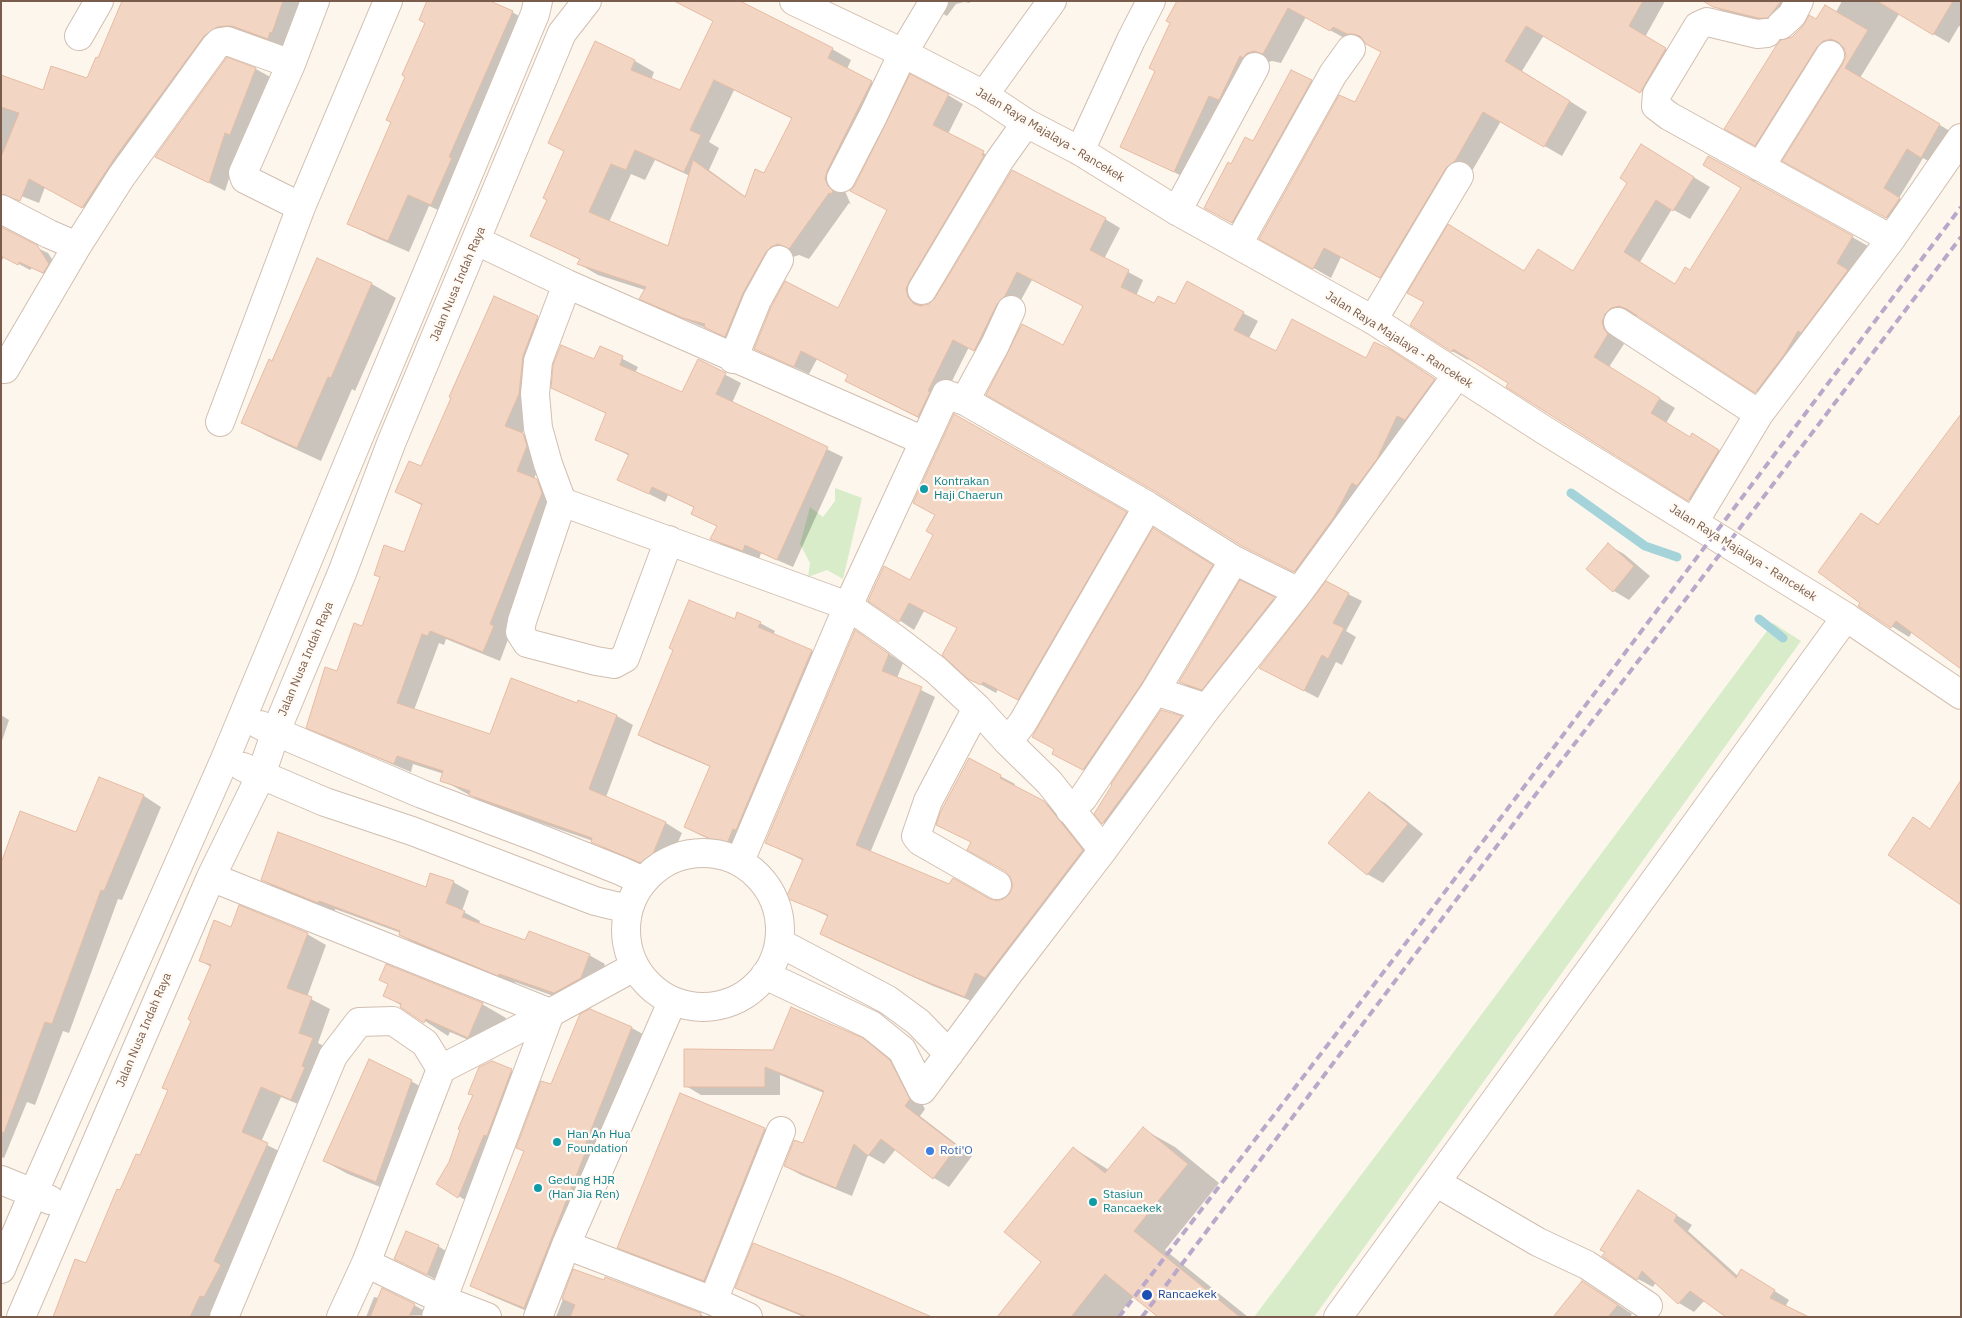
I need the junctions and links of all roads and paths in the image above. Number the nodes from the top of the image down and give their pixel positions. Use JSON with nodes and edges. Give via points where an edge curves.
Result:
{"nodes":[{"id":1,"x":98,"y":1,"type":"edge"},
{"id":2,"x":315,"y":1,"type":"edge"},
{"id":3,"x":388,"y":1,"type":"edge"},
{"id":4,"x":538,"y":1,"type":"edge"},
{"id":5,"x":587,"y":1,"type":"edge"},
{"id":6,"x":794,"y":1,"type":"edge"},
{"id":7,"x":934,"y":1,"type":"edge"},
{"id":8,"x":1052,"y":1,"type":"edge"},
{"id":9,"x":1151,"y":1,"type":"edge"},
{"id":10,"x":1799,"y":1,"type":"edge"},
{"id":11,"x":79,"y":36,"type":"dead end"},
{"id":12,"x":1351,"y":49,"type":"dead end"},
{"id":13,"x":903,"y":53,"type":"junction"},
{"id":14,"x":1830,"y":56,"type":"dead end"},
{"id":15,"x":291,"y":64,"type":"junction"},
{"id":16,"x":1255,"y":67,"type":"dead end"},
{"id":17,"x":984,"y":95,"type":"junction"},
{"id":18,"x":1026,"y":123,"type":"junction"},
{"id":19,"x":1961,"y":138,"type":"edge"},
{"id":20,"x":1080,"y":151,"type":"junction"},
{"id":21,"x":1760,"y":167,"type":"junction"},
{"id":22,"x":1460,"y":176,"type":"dead end"},
{"id":23,"x":841,"y":178,"type":"dead end"},
{"id":24,"x":301,"y":207,"type":"junction"},
{"id":25,"x":1,"y":209,"type":"edge"},
{"id":26,"x":1176,"y":211,"type":"junction"},
{"id":27,"x":1891,"y":239,"type":"junction"},
{"id":28,"x":477,"y":241,"type":"junction"},
{"id":29,"x":1238,"y":244,"type":"junction"},
{"id":30,"x":77,"y":246,"type":"junction"},
{"id":31,"x":779,"y":260,"type":"dead end"},
{"id":32,"x":567,"y":284,"type":"junction"},
{"id":33,"x":922,"y":290,"type":"dead end"},
{"id":34,"x":1011,"y":310,"type":"dead end"},
{"id":35,"x":1373,"y":320,"type":"junction"},
{"id":36,"x":1618,"y":322,"type":"dead end"},
{"id":37,"x":733,"y":359,"type":"junction"},
{"id":38,"x":1,"y":370,"type":"edge"},
{"id":39,"x":1457,"y":375,"type":"junction"},
{"id":40,"x":966,"y":402,"type":"junction"},
{"id":41,"x":1759,"y":414,"type":"junction"},
{"id":42,"x":220,"y":422,"type":"dead end"},
{"id":43,"x":362,"y":429,"type":"junction"},
{"id":44,"x":924,"y":441,"type":"junction"},
{"id":45,"x":392,"y":442,"type":"junction"},
{"id":46,"x":562,"y":502,"type":"junction"},
{"id":47,"x":1148,"y":506,"type":"junction"},
{"id":48,"x":1694,"y":522,"type":"junction"},
{"id":49,"x":669,"y":540,"type":"junction"},
{"id":50,"x":1234,"y":560,"type":"junction"},
{"id":51,"x":1299,"y":592,"type":"junction"},
{"id":52,"x":848,"y":606,"type":"junction"},
{"id":53,"x":1846,"y":617,"type":"junction"},
{"id":54,"x":1155,"y":691,"type":"junction"},
{"id":55,"x":1961,"y":695,"type":"edge"},
{"id":56,"x":977,"y":708,"type":"junction"},
{"id":57,"x":1207,"y":708,"type":"junction"},
{"id":58,"x":242,"y":718,"type":"junction"},
{"id":59,"x":276,"y":731,"type":"junction"},
{"id":60,"x":1008,"y":742,"type":"junction"},
{"id":61,"x":225,"y":759,"type":"junction"},
{"id":62,"x":261,"y":775,"type":"junction"},
{"id":63,"x":1070,"y":810,"type":"junction"},
{"id":64,"x":1103,"y":850,"type":"junction"},
{"id":65,"x":740,"y":861,"type":"junction"},
{"id":66,"x":211,"y":877,"type":"junction"},
{"id":67,"x":643,"y":881,"type":"junction"},
{"id":68,"x":997,"y":885,"type":"dead end"},
{"id":69,"x":628,"y":909,"type":"junction"},
{"id":70,"x":780,"y":943,"type":"junction"},
{"id":71,"x":634,"y":967,"type":"junction"},
{"id":72,"x":765,"y":975,"type":"junction"},
{"id":73,"x":672,"y":1002,"type":"junction"},
{"id":74,"x":550,"y":1013,"type":"junction"},
{"id":75,"x":949,"y":1054,"type":"junction"},
{"id":76,"x":441,"y":1069,"type":"junction"},
{"id":77,"x":781,"y":1131,"type":"dead end"},
{"id":78,"x":1,"y":1180,"type":"edge"},
{"id":79,"x":1437,"y":1183,"type":"junction"},
{"id":80,"x":32,"y":1194,"type":"junction"},
{"id":81,"x":68,"y":1206,"type":"junction"},
{"id":82,"x":566,"y":1244,"type":"junction"},
{"id":83,"x":366,"y":1262,"type":"junction"},
{"id":84,"x":1,"y":1269,"type":"edge"},
{"id":85,"x":714,"y":1301,"type":"junction"},
{"id":86,"x":440,"y":1308,"type":"edge"},
{"id":87,"x":1649,"y":1313,"type":"edge"},
{"id":88,"x":21,"y":1317,"type":"edge"},
{"id":89,"x":224,"y":1317,"type":"edge"},
{"id":90,"x":341,"y":1317,"type":"edge"},
{"id":91,"x":487,"y":1317,"type":"edge"},
{"id":92,"x":538,"y":1317,"type":"edge"},
{"id":93,"x":748,"y":1317,"type":"edge"},
{"id":94,"x":1338,"y":1317,"type":"edge"}],
"edges":[{"from":1,"to":11,"type":"street"},
{"from":2,"to":15,"type":"street"},
{"from":3,"to":24,"type":"street"},
{"from":4,"to":43,"type":"street"},
{"from":5,"to":28,"type":"street","name":"Jalan Nusa Indah Raya","via":[[562,33]]},
{"from":6,"to":13,"type":"street","name":"Jalan Raya Majalaya - Rancekek"},
{"from":7,"to":13,"type":"street"},
{"from":8,"to":17,"type":"street"},
{"from":9,"to":20,"type":"street"},
{"from":10,"to":21,"type":"street","via":[[1787,22],[1757,34],[1707,22],[1698,26],[1657,94],[1656,106],[1669,116]]},
{"from":12,"to":29,"type":"street","via":[[1333,74]]},
{"from":13,"to":17,"type":"street","name":"Jalan Raya Majalaya - Rancekek"},
{"from":13,"to":23,"type":"street"},
{"from":14,"to":21,"type":"street"},
{"from":15,"to":24,"type":"street","via":[[243,177]]},
{"from":15,"to":30,"type":"street","via":[[227,41],[220,42],[121,177]]},
{"from":16,"to":26,"type":"street"},
{"from":17,"to":18,"type":"street","name":"Jalan Raya Majalaya - Rancekek"},
{"from":18,"to":20,"type":"street","name":"Jalan Raya Majalaya - Rancekek"},
{"from":18,"to":33,"type":"street","via":[[999,161]]},
{"from":19,"to":27,"type":"street"},
{"from":20,"to":26,"type":"street","name":"Jalan Raya Majalaya - Rancekek"},
{"from":21,"to":27,"type":"street"},
{"from":22,"to":35,"type":"street"},
{"from":24,"to":42,"type":"street"},
{"from":25,"to":30,"type":"street"},
{"from":26,"to":29,"type":"street","name":"Jalan Raya Majalaya - Rancekek"},
{"from":27,"to":41,"type":"street"},
{"from":28,"to":32,"type":"street"},
{"from":28,"to":45,"type":"street","name":"Jalan Nusa Indah Raya"},
{"from":29,"to":35,"type":"street","name":"Jalan Raya Majalaya - Rancekek"},
{"from":30,"to":38,"type":"street","via":[[5,369]]},
{"from":31,"to":37,"type":"street","via":[[757,300]]},
{"from":32,"to":37,"type":"street"},
{"from":32,"to":46,"type":"street","via":[[538,361],[535,394],[538,428]]},
{"from":34,"to":40,"type":"street"},
{"from":35,"to":39,"type":"street","name":"Jalan Raya Majalaya - Rancekek"},
{"from":36,"to":41,"type":"street"},
{"from":37,"to":44,"type":"street"},
{"from":39,"to":48,"type":"street","name":"Jalan Raya Majalaya - Rancekek"},
{"from":39,"to":51,"type":"street"},
{"from":40,"to":44,"type":"street","via":[[946,394]]},
{"from":40,"to":47,"type":"street"},
{"from":41,"to":48,"type":"street"},
{"from":43,"to":45,"type":"street"},
{"from":43,"to":58,"type":"street"},
{"from":44,"to":52,"type":"street"},
{"from":45,"to":59,"type":"street","name":"Jalan Nusa Indah Raya"},
{"from":46,"to":49,"type":"street"},
{"from":46,"to":49,"type":"street","via":[[522,622],[520,632],[526,643],[614,664],[625,658]]},
{"from":47,"to":50,"type":"street"},
{"from":47,"to":60,"type":"street","via":[[1023,722]]},
{"from":48,"to":53,"type":"street","name":"Jalan Raya Majalaya - Rancekek"},
{"from":49,"to":52,"type":"street"},
{"from":50,"to":51,"type":"street"},
{"from":50,"to":54,"type":"street"},
{"from":51,"to":57,"type":"street"},
{"from":52,"to":56,"type":"street","via":[[936,670]]},
{"from":52,"to":65,"type":"street"},
{"from":53,"to":55,"type":"street","name":"Jalan Raya Majalaya - Rancekek"},
{"from":53,"to":79,"type":"street"},
{"from":54,"to":57,"type":"street"},
{"from":54,"to":63,"type":"street","via":[[1083,798]]},
{"from":56,"to":60,"type":"street"},
{"from":56,"to":68,"type":"street","via":[[928,801],[916,836]]},
{"from":57,"to":64,"type":"street"},
{"from":58,"to":59,"type":"street"},
{"from":58,"to":61,"type":"street"},
{"from":59,"to":62,"type":"street","name":"Jalan Nusa Indah Raya"},
{"from":59,"to":67,"type":"street","via":[[422,794]]},
{"from":60,"to":63,"type":"street","via":[[1049,782]]},
{"from":61,"to":62,"type":"street"},
{"from":61,"to":80,"type":"street"},
{"from":62,"to":66,"type":"street","name":"Jalan Nusa Indah Raya"},
{"from":62,"to":69,"type":"street","via":[[325,802],[412,831],[595,901]]},
{"from":63,"to":64,"type":"street"},
{"from":64,"to":75,"type":"street"},
{"from":65,"to":67,"type":"street","via":[[718,853],[696,852],[674,857],[654,868]]},
{"from":65,"to":70,"type":"street","via":[[758,875],[770,894],[779,914]]},
{"from":66,"to":74,"type":"street"},
{"from":66,"to":81,"type":"street","name":"Jalan Nusa Indah Raya"},
{"from":67,"to":69,"type":"street"},
{"from":69,"to":71,"type":"street","via":[[625,942]]},
{"from":70,"to":72,"type":"street"},
{"from":70,"to":75,"type":"street","via":[[888,1000],[918,1022]]},
{"from":71,"to":73,"type":"street","via":[[650,988]]},
{"from":71,"to":74,"type":"street"},
{"from":72,"to":73,"type":"street","via":[[749,993],[725,1005],[698,1008]]},
{"from":72,"to":75,"type":"street","via":[[871,1025],[902,1050],[922,1090]]},
{"from":73,"to":82,"type":"street"},
{"from":74,"to":76,"type":"street"},
{"from":74,"to":86,"type":"street"},
{"from":76,"to":83,"type":"street"},
{"from":76,"to":89,"type":"street","via":[[425,1043],[393,1021],[359,1022],[333,1056]]},
{"from":77,"to":85,"type":"street"},
{"from":78,"to":80,"type":"street"},
{"from":79,"to":87,"type":"street","via":[[1538,1242],[1587,1265]]},
{"from":79,"to":94,"type":"street"},
{"from":80,"to":81,"type":"street"},
{"from":80,"to":84,"type":"street"},
{"from":81,"to":88,"type":"street","name":"Jalan Nusa Indah Raya"},
{"from":82,"to":85,"type":"street"},
{"from":82,"to":92,"type":"street"},
{"from":83,"to":86,"type":"street"},
{"from":83,"to":90,"type":"street"},
{"from":85,"to":93,"type":"street"},
{"from":86,"to":91,"type":"street"}]}
